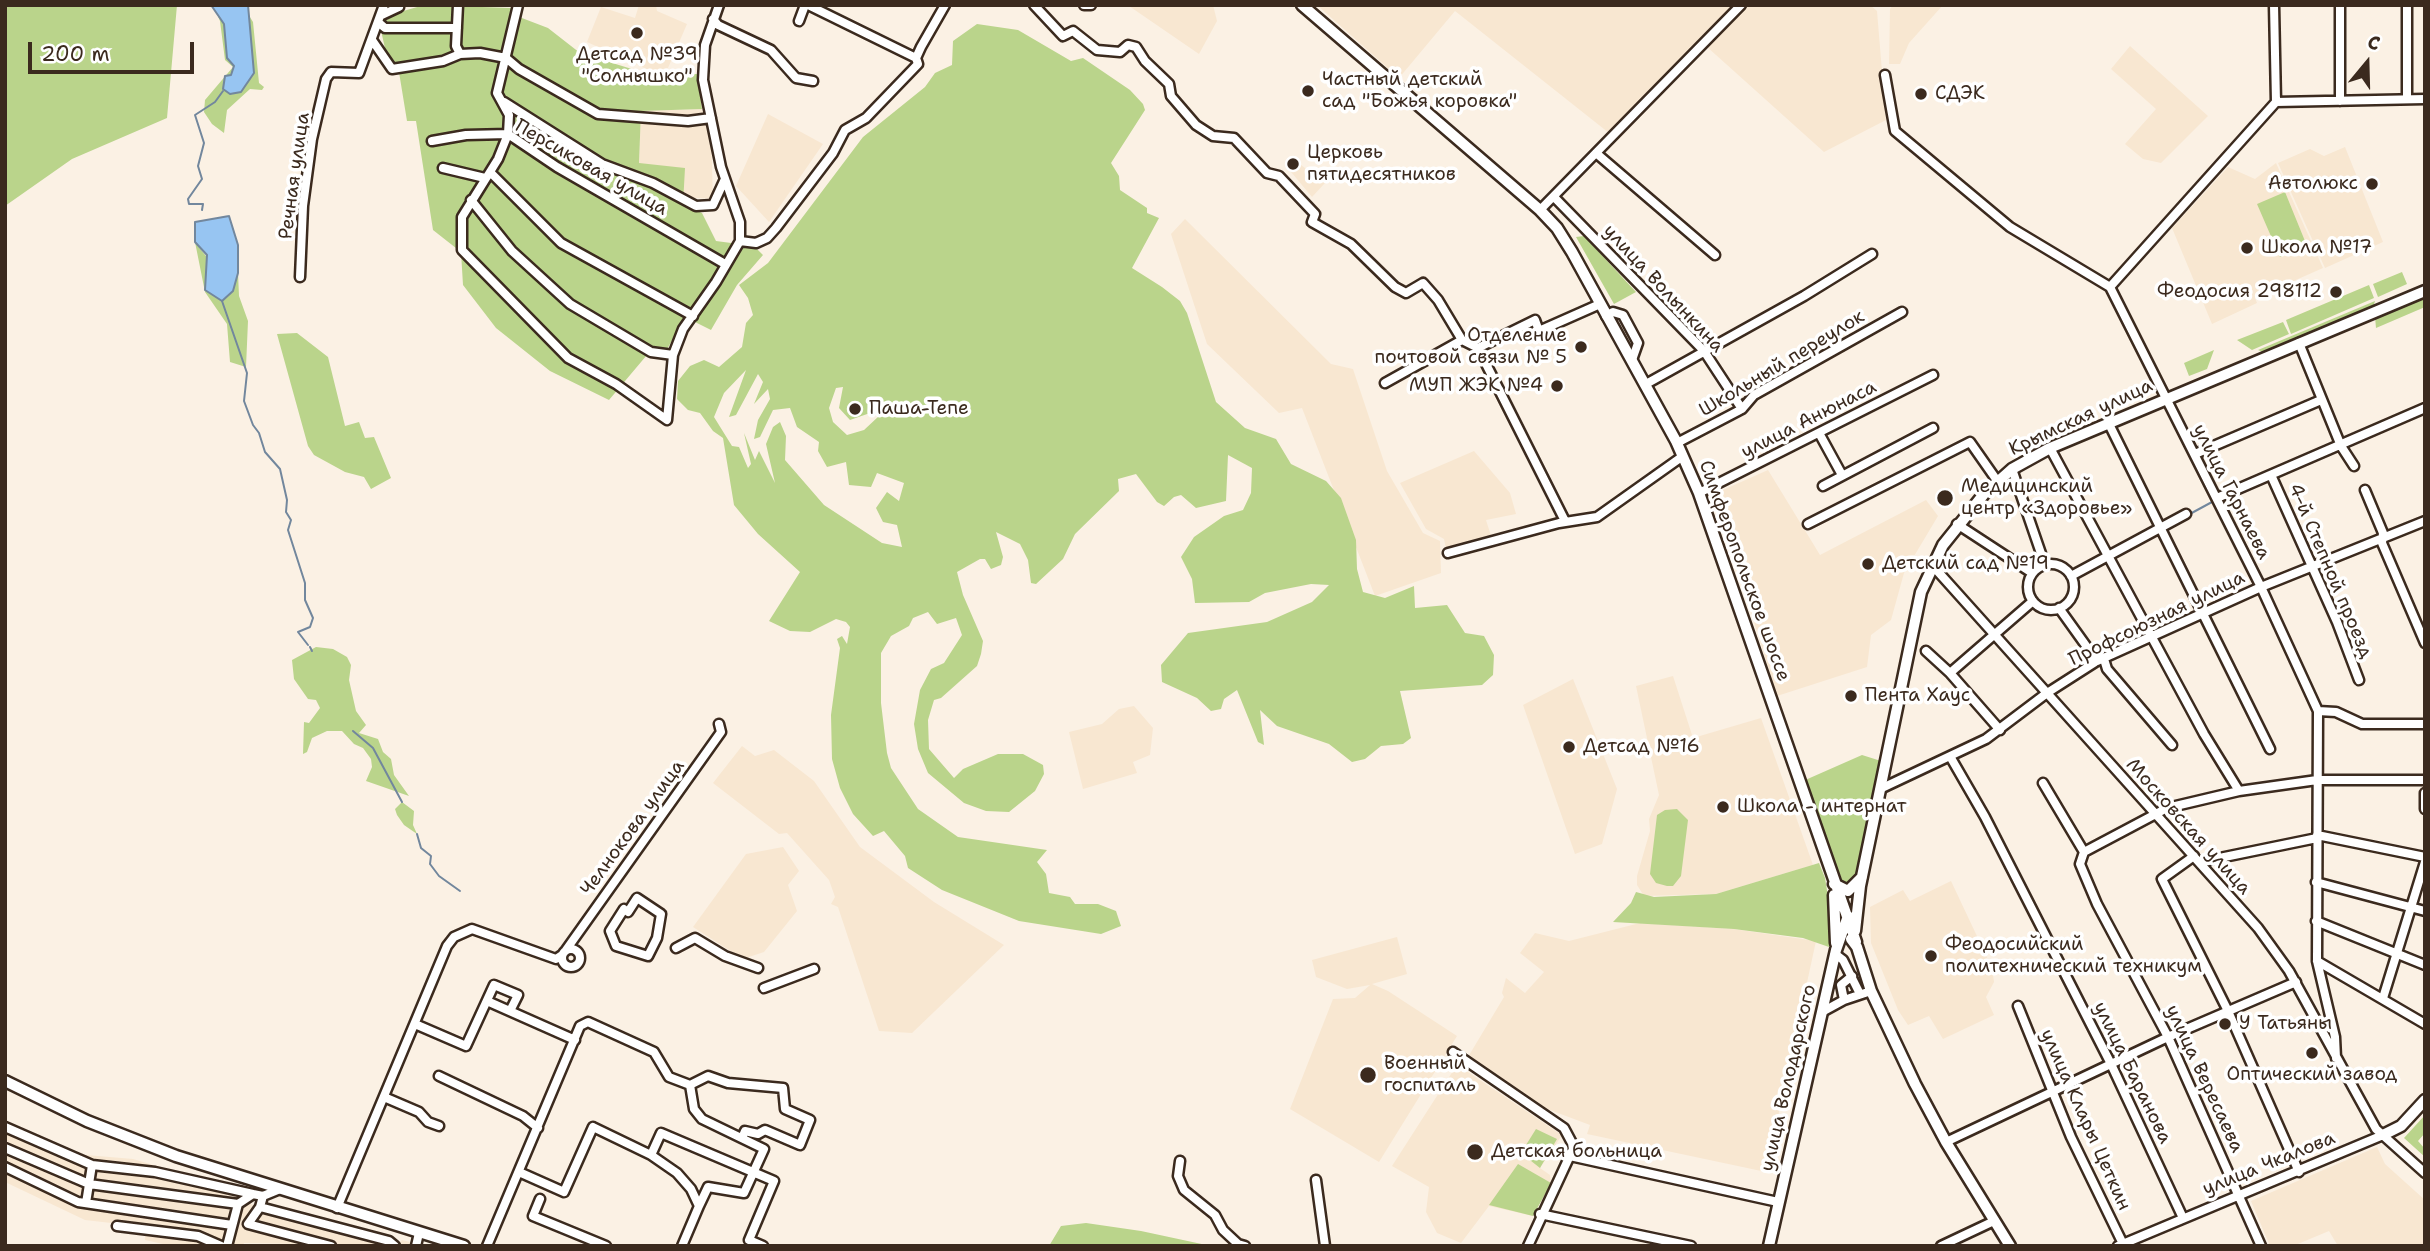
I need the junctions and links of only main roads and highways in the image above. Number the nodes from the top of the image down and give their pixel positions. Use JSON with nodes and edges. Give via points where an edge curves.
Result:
{"nodes":[{"id":1,"x":1302,"y":5,"type":"edge"},
{"id":2,"x":1314,"y":9,"type":"edge"},
{"id":3,"x":2425,"y":291,"type":"edge"},
{"id":4,"x":1863,"y":877,"type":"junction"},
{"id":5,"x":1833,"y":883,"type":"junction"},
{"id":6,"x":1847,"y":919,"type":"junction"},
{"id":7,"x":1857,"y":945,"type":"junction"},
{"id":8,"x":1835,"y":952,"type":"junction"},
{"id":9,"x":5,"y":1081,"type":"edge"},
{"id":10,"x":2425,"y":1100,"type":"edge"},
{"id":11,"x":2383,"y":1135,"type":"road end"},
{"id":12,"x":464,"y":1246,"type":"edge"},
{"id":13,"x":1769,"y":1246,"type":"edge"},
{"id":14,"x":2010,"y":1246,"type":"edge"}],
"edges":[{"from":1,"to":2,"type":"main road","name":"Симферопольское шоссе"},
{"from":2,"to":5,"type":"main road","name":"Симферопольское шоссе","via":[[1540,210],[1573,252],[1684,456]]},
{"from":3,"to":4,"type":"main road","name":"Крымская улица","via":[[2050,448],[2012,469],[1957,524],[1932,565],[1912,627]]},
{"from":4,"to":5,"type":"main road","via":[[1848,891]]},
{"from":4,"to":6,"type":"main road","name":"Крымская улица"},
{"from":4,"to":7,"type":"main road","via":[[1855,916]]},
{"from":5,"to":6,"type":"main road","name":"Симферопольское шоссе"},
{"from":5,"to":8,"type":"main road"},
{"from":6,"to":7,"type":"main road","name":"Симферопольское шоссе"},
{"from":6,"to":8,"type":"main road","name":"улица Володарского"},
{"from":7,"to":8,"type":"main road","via":[[1847,938]]},
{"from":7,"to":14,"type":"main road","name":"Симферопольское шоссе","via":[[1871,991],[1946,1142]]},
{"from":8,"to":13,"type":"main road","name":"улица Володарского"},
{"from":9,"to":12,"type":"main road","via":[[87,1121],[234,1177]]},
{"from":10,"to":11,"type":"main road","name":"улица Чкалова","via":[[2401,1126]]}]}
